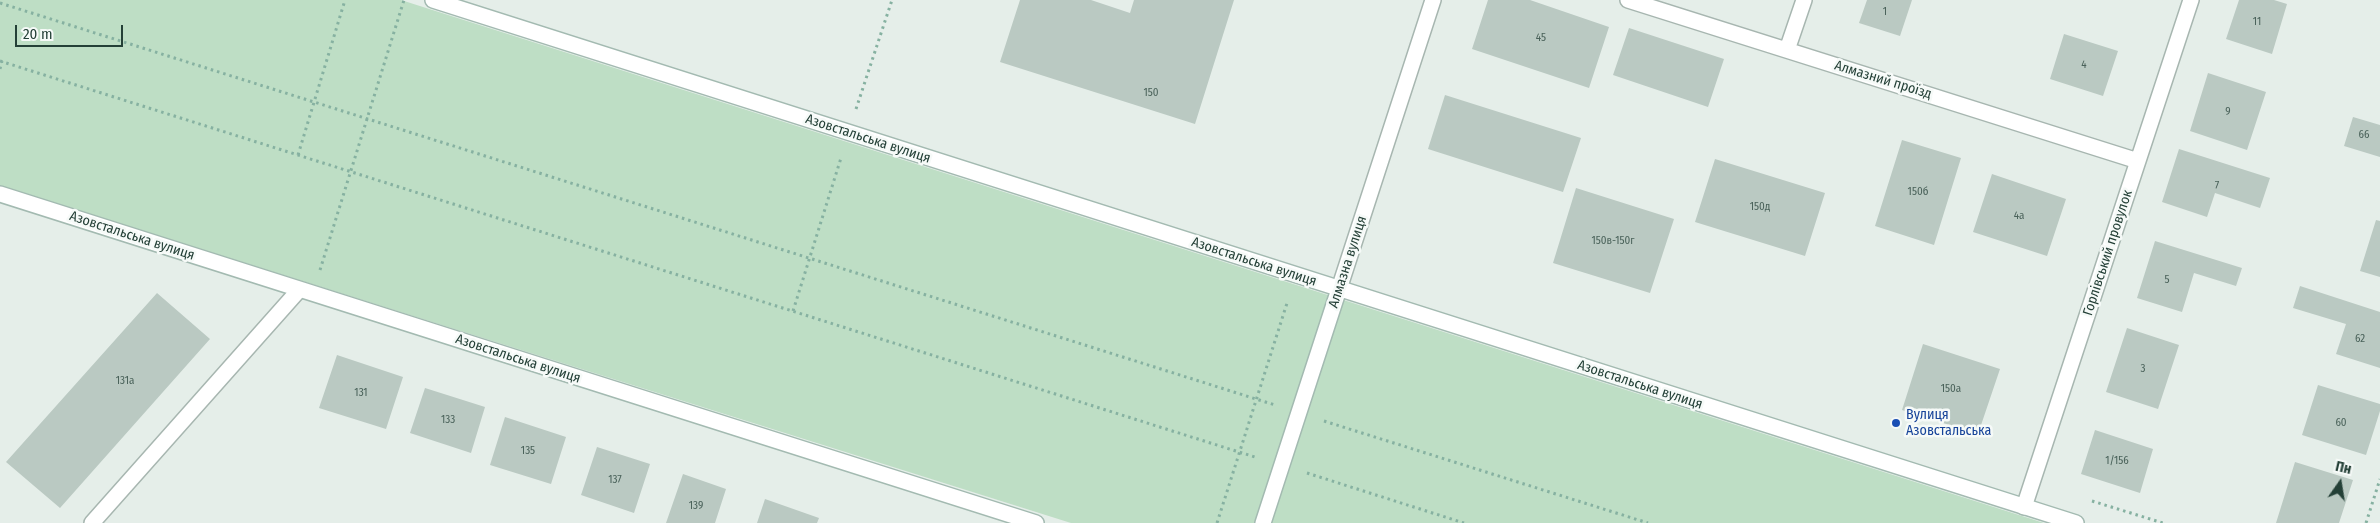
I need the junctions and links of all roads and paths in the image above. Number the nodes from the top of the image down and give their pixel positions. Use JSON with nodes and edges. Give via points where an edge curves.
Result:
{"nodes":[{"id":1,"x":346,"y":0,"type":"edge"},
{"id":2,"x":404,"y":0,"type":"edge"},
{"id":3,"x":433,"y":0,"type":"edge"},
{"id":4,"x":892,"y":0,"type":"edge"},
{"id":5,"x":1433,"y":0,"type":"edge"},
{"id":6,"x":1628,"y":0,"type":"edge"},
{"id":7,"x":1804,"y":0,"type":"edge"},
{"id":8,"x":2191,"y":0,"type":"edge"},
{"id":9,"x":0,"y":2,"type":"edge"},
{"id":10,"x":1788,"y":50,"type":"junction"},
{"id":11,"x":1,"y":61,"type":"edge"},
{"id":12,"x":0,"y":69,"type":"edge"},
{"id":13,"x":314,"y":102,"type":"junction"},
{"id":14,"x":856,"y":110,"type":"dead end"},
{"id":15,"x":367,"y":119,"type":"junction"},
{"id":16,"x":843,"y":151,"type":"dead end"},
{"id":17,"x":298,"y":155,"type":"junction"},
{"id":18,"x":2138,"y":161,"type":"junction"},
{"id":19,"x":350,"y":172,"type":"junction"},
{"id":20,"x":0,"y":194,"type":"edge"},
{"id":21,"x":809,"y":258,"type":"junction"},
{"id":22,"x":1339,"y":289,"type":"junction"},
{"id":23,"x":305,"y":292,"type":"junction"},
{"id":24,"x":1289,"y":297,"type":"dead end"},
{"id":25,"x":793,"y":311,"type":"junction"},
{"id":26,"x":1256,"y":399,"type":"junction"},
{"id":27,"x":1299,"y":413,"type":"junction"},
{"id":28,"x":1240,"y":452,"type":"junction"},
{"id":29,"x":1282,"y":466,"type":"junction"},
{"id":30,"x":2380,"y":479,"type":"edge"},
{"id":31,"x":2024,"y":507,"type":"junction"},
{"id":32,"x":92,"y":523,"type":"edge"},
{"id":33,"x":1036,"y":523,"type":"edge"},
{"id":34,"x":1217,"y":523,"type":"edge"},
{"id":35,"x":1263,"y":523,"type":"edge"},
{"id":36,"x":1464,"y":523,"type":"edge"},
{"id":37,"x":1648,"y":523,"type":"edge"},
{"id":38,"x":2076,"y":523,"type":"edge"},
{"id":39,"x":2366,"y":523,"type":"edge"}],
"edges":[{"from":1,"to":13,"type":"path"},
{"from":2,"to":15,"type":"path"},
{"from":3,"to":22,"type":"street","name":"Азовстальська вулиця"},
{"from":4,"to":14,"type":"path"},
{"from":5,"to":22,"type":"street","name":"Алмазна вулиця"},
{"from":6,"to":10,"type":"street","name":"Алмазний проїзд"},
{"from":7,"to":10,"type":"street"},
{"from":8,"to":18,"type":"street","name":"Горлівський провулок"},
{"from":9,"to":13,"type":"path"},
{"from":10,"to":18,"type":"street","name":"Алмазний проїзд"},
{"from":11,"to":12,"type":"path"},
{"from":11,"to":17,"type":"path"},
{"from":13,"to":15,"type":"path"},
{"from":13,"to":17,"type":"path"},
{"from":15,"to":19,"type":"path"},
{"from":15,"to":21,"type":"path"},
{"from":16,"to":21,"type":"path"},
{"from":17,"to":19,"type":"path"},
{"from":18,"to":31,"type":"street","name":"Горлівський провулок"},
{"from":19,"to":23,"type":"path"},
{"from":19,"to":25,"type":"path"},
{"from":20,"to":23,"type":"street","name":"Азовстальська вулиця"},
{"from":21,"to":25,"type":"path"},
{"from":21,"to":26,"type":"path"},
{"from":22,"to":27,"type":"street","name":"Алмазна вулиця"},
{"from":22,"to":31,"type":"street","name":"Азовстальська вулиця"},
{"from":23,"to":32,"type":"street"},
{"from":23,"to":33,"type":"street","name":"Азовстальська вулиця"},
{"from":24,"to":26,"type":"path"},
{"from":25,"to":28,"type":"path"},
{"from":26,"to":27,"type":"path"},
{"from":26,"to":28,"type":"path"},
{"from":27,"to":29,"type":"street","name":"Алмазна вулиця"},
{"from":27,"to":37,"type":"path"},
{"from":28,"to":29,"type":"path"},
{"from":28,"to":34,"type":"path"},
{"from":29,"to":35,"type":"street","name":"Алмазна вулиця"},
{"from":29,"to":36,"type":"path"},
{"from":30,"to":39,"type":"path"},
{"from":31,"to":38,"type":"street","name":"Азовстальська вулиця"}]}
